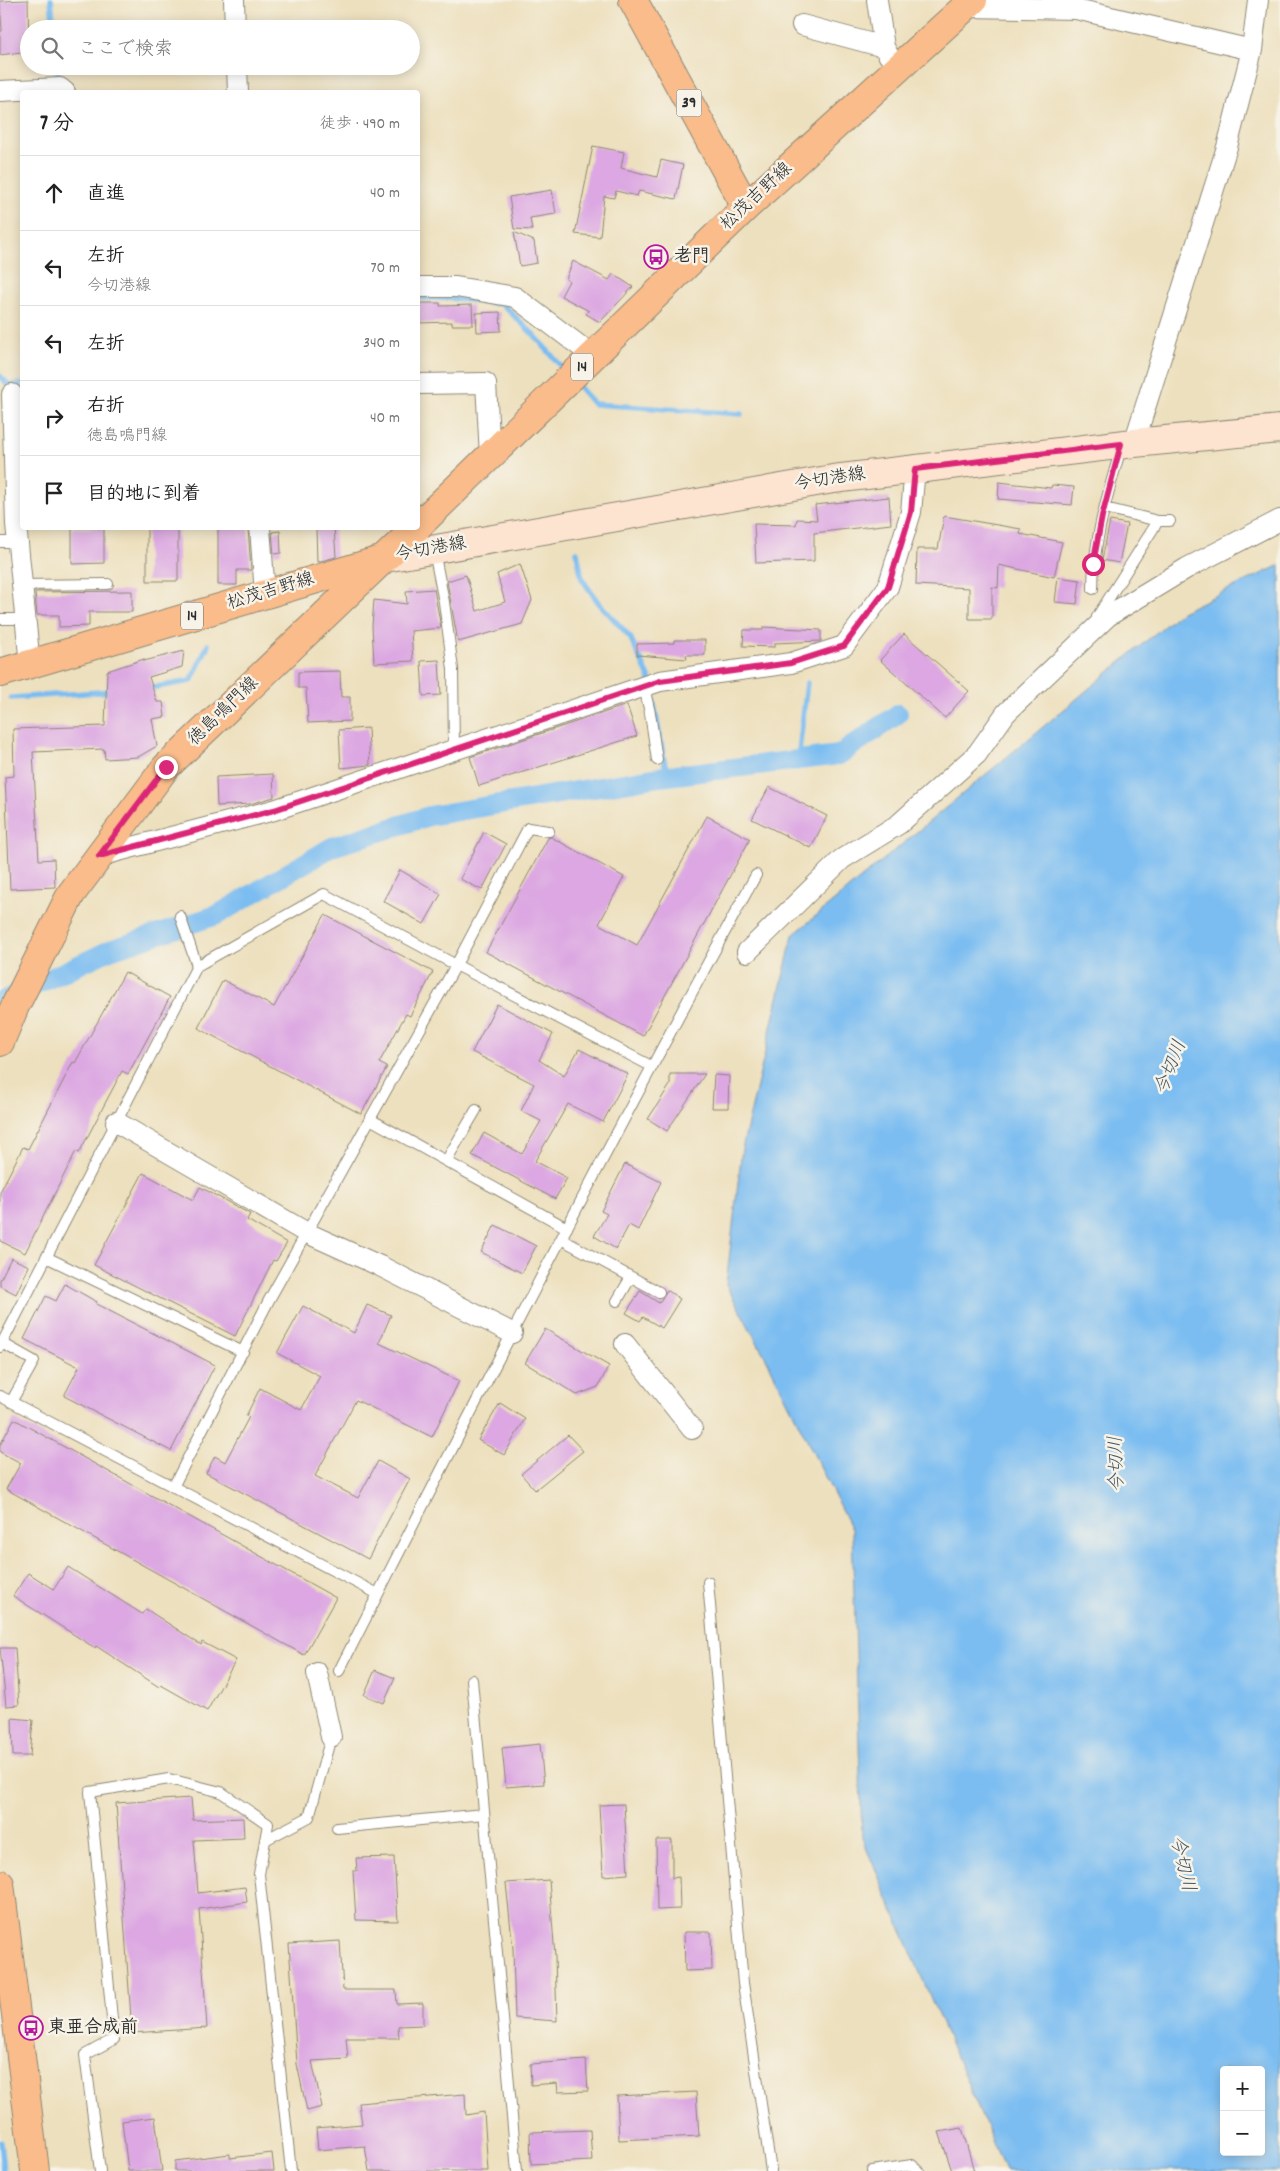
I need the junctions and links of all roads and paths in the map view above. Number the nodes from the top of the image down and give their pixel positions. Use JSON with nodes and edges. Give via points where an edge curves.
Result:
{"nodes":[{"id":1,"x":234,"y":0,"type":"edge"},
{"id":2,"x":632,"y":0,"type":"edge"},
{"id":3,"x":876,"y":0,"type":"edge"},
{"id":4,"x":1258,"y":0,"type":"edge"},
{"id":5,"x":970,"y":4,"type":"edge"},
{"id":6,"x":235,"y":20,"type":"edge"},
{"id":7,"x":802,"y":25,"type":"dead end"},
{"id":8,"x":884,"y":47,"type":"junction"},
{"id":9,"x":1252,"y":50,"type":"junction"},
{"id":10,"x":896,"y":70,"type":"junction"},
{"id":11,"x":237,"y":75,"type":"edge"},
{"id":12,"x":20,"y":90,"type":"edge"},
{"id":13,"x":20,"y":90,"type":"edge"},
{"id":14,"x":63,"y":90,"type":"edge"},
{"id":15,"x":238,"y":90,"type":"edge"},
{"id":16,"x":0,"y":91,"type":"edge"},
{"id":17,"x":746,"y":206,"type":"junction"},
{"id":18,"x":420,"y":287,"type":"edge"},
{"id":19,"x":593,"y":356,"type":"junction"},
{"id":20,"x":420,"y":384,"type":"edge"},
{"id":21,"x":11,"y":394,"type":"edge"},
{"id":22,"x":1280,"y":429,"type":"edge"},
{"id":23,"x":1128,"y":443,"type":"junction"},
{"id":24,"x":490,"y":456,"type":"junction"},
{"id":25,"x":915,"y":469,"type":"junction"},
{"id":26,"x":1104,"y":508,"type":"junction"},
{"id":27,"x":19,"y":510,"type":"edge"},
{"id":28,"x":1158,"y":520,"type":"junction"},
{"id":29,"x":1280,"y":520,"type":"edge"},
{"id":30,"x":1170,"y":521,"type":"dead end"},
{"id":31,"x":420,"y":524,"type":"edge"},
{"id":32,"x":260,"y":530,"type":"edge"},
{"id":33,"x":414,"y":530,"type":"edge"},
{"id":34,"x":9,"y":542,"type":"edge"},
{"id":35,"x":434,"y":550,"type":"junction"},
{"id":36,"x":384,"y":558,"type":"junction"},
{"id":37,"x":108,"y":584,"type":"dead end"},
{"id":38,"x":22,"y":585,"type":"junction"},
{"id":39,"x":1093,"y":588,"type":"dead end"},
{"id":40,"x":265,"y":594,"type":"junction"},
{"id":41,"x":0,"y":619,"type":"edge"},
{"id":42,"x":26,"y":619,"type":"junction"},
{"id":43,"x":1084,"y":639,"type":"junction"},
{"id":44,"x":30,"y":664,"type":"junction"},
{"id":45,"x":0,"y":673,"type":"edge"},
{"id":46,"x":644,"y":687,"type":"junction"},
{"id":47,"x":454,"y":749,"type":"junction"},
{"id":48,"x":657,"y":760,"type":"dead end"},
{"id":49,"x":549,"y":831,"type":"dead end"},
{"id":50,"x":99,"y":856,"type":"junction"},
{"id":51,"x":756,"y":875,"type":"dead end"},
{"id":52,"x":180,"y":916,"type":"dead end"},
{"id":53,"x":747,"y":952,"type":"dead end"},
{"id":54,"x":456,"y":964,"type":"junction"},
{"id":55,"x":197,"y":966,"type":"junction"},
{"id":56,"x":0,"y":1042,"type":"edge"},
{"id":57,"x":652,"y":1066,"type":"junction"},
{"id":58,"x":476,"y":1110,"type":"dead end"},
{"id":59,"x":370,"y":1119,"type":"junction"},
{"id":60,"x":116,"y":1122,"type":"junction"},
{"id":61,"x":446,"y":1161,"type":"junction"},
{"id":62,"x":567,"y":1228,"type":"junction"},
{"id":63,"x":306,"y":1233,"type":"junction"},
{"id":64,"x":561,"y":1239,"type":"junction"},
{"id":65,"x":46,"y":1257,"type":"junction"},
{"id":66,"x":631,"y":1277,"type":"junction"},
{"id":67,"x":659,"y":1292,"type":"dead end"},
{"id":68,"x":617,"y":1301,"type":"dead end"},
{"id":69,"x":512,"y":1333,"type":"junction"},
{"id":70,"x":624,"y":1344,"type":"dead end"},
{"id":71,"x":1,"y":1345,"type":"edge"},
{"id":72,"x":243,"y":1352,"type":"junction"},
{"id":73,"x":0,"y":1396,"type":"edge"},
{"id":74,"x":11,"y":1402,"type":"junction"},
{"id":75,"x":692,"y":1429,"type":"dead end"},
{"id":76,"x":173,"y":1487,"type":"junction"},
{"id":77,"x":708,"y":1582,"type":"dead end"},
{"id":78,"x":378,"y":1594,"type":"junction"},
{"id":79,"x":338,"y":1671,"type":"dead end"},
{"id":80,"x":317,"y":1673,"type":"dead end"},
{"id":81,"x":472,"y":1680,"type":"dead end"},
{"id":82,"x":331,"y":1737,"type":"joint"},
{"id":83,"x":484,"y":1814,"type":"junction"},
{"id":84,"x":338,"y":1828,"type":"dead end"},
{"id":85,"x":265,"y":1840,"type":"junction"},
{"id":86,"x":0,"y":1884,"type":"edge"},
{"id":87,"x":35,"y":2171,"type":"edge"},
{"id":88,"x":100,"y":2171,"type":"edge"},
{"id":89,"x":292,"y":2171,"type":"edge"},
{"id":90,"x":517,"y":2171,"type":"edge"},
{"id":91,"x":771,"y":2171,"type":"edge"},
{"id":92,"x":872,"y":2171,"type":"edge"},
{"id":93,"x":919,"y":2171,"type":"edge"}],
"edges":[{"from":1,"to":6,"type":"street"},
{"from":2,"to":17,"type":"main road","number":"39"},
{"from":3,"to":8,"type":"street"},
{"from":4,"to":9,"type":"street"},
{"from":5,"to":9,"type":"street","via":[[1076,8]]},
{"from":5,"to":10,"type":"main road","name":"松茂吉野線","number":"14"},
{"from":7,"to":8,"type":"street"},
{"from":8,"to":10,"type":"street"},
{"from":9,"to":23,"type":"street","via":[[1227,147]]},
{"from":10,"to":17,"type":"main road","name":"松茂吉野線","number":"14"},
{"from":11,"to":15,"type":"street"},
{"from":12,"to":16,"type":"street"},
{"from":13,"to":14,"type":"street"},
{"from":17,"to":19,"type":"main road","name":"松茂吉野線","number":"14"},
{"from":18,"to":19,"type":"street","via":[[456,287],[515,297]]},
{"from":19,"to":24,"type":"main road","name":"松茂吉野線","number":"14"},
{"from":20,"to":24,"type":"street","via":[[486,383]]},
{"from":21,"to":27,"type":"street"},
{"from":22,"to":23,"type":"main road","name":"今切港線"},
{"from":23,"to":25,"type":"main road","name":"今切港線"},
{"from":23,"to":26,"type":"lane"},
{"from":24,"to":31,"type":"main road","name":"松茂吉野線","number":"14"},
{"from":25,"to":35,"type":"main road","name":"今切港線","via":[[833,479]]},
{"from":25,"to":46,"type":"street","via":[[911,512],[888,587],[844,646],[791,663],[660,681]]},
{"from":26,"to":28,"type":"lane"},
{"from":26,"to":39,"type":"lane","via":[[1093,564]]},
{"from":27,"to":34,"type":"street"},
{"from":28,"to":30,"type":"lane"},
{"from":28,"to":43,"type":"lane"},
{"from":29,"to":43,"type":"street","via":[[1187,568],[1108,616]]},
{"from":32,"to":40,"type":"street"},
{"from":33,"to":36,"type":"main road","name":"松茂吉野線","number":"14"},
{"from":34,"to":38,"type":"street"},
{"from":35,"to":36,"type":"main road","name":"今切港線"},
{"from":35,"to":47,"type":"lane","via":[[453,669]]},
{"from":36,"to":40,"type":"main road","name":"松茂吉野線","number":"14"},
{"from":36,"to":50,"type":"main road","name":"徳島鳴門線","via":[[166,767]]},
{"from":37,"to":38,"type":"lane"},
{"from":38,"to":42,"type":"street"},
{"from":40,"to":44,"type":"main road","name":"松茂吉野線","number":"14"},
{"from":41,"to":42,"type":"lane"},
{"from":42,"to":44,"type":"street"},
{"from":43,"to":53,"type":"street","via":[[1006,713],[977,754],[899,824],[842,859]]},
{"from":44,"to":45,"type":"main road","name":"松茂吉野線","number":"14"},
{"from":46,"to":47,"type":"street"},
{"from":46,"to":48,"type":"lane"},
{"from":47,"to":50,"type":"street","via":[[274,810]]},
{"from":49,"to":54,"type":"lane","via":[[528,828]]},
{"from":50,"to":56,"type":"main road","name":"徳島鳴門線","via":[[71,894]]},
{"from":51,"to":57,"type":"lane"},
{"from":52,"to":55,"type":"lane"},
{"from":54,"to":55,"type":"lane","via":[[324,894]]},
{"from":54,"to":57,"type":"lane"},
{"from":54,"to":59,"type":"lane"},
{"from":55,"to":60,"type":"lane"},
{"from":57,"to":62,"type":"lane"},
{"from":58,"to":61,"type":"lane"},
{"from":59,"to":61,"type":"lane"},
{"from":59,"to":63,"type":"lane"},
{"from":60,"to":63,"type":"street"},
{"from":60,"to":65,"type":"lane"},
{"from":61,"to":62,"type":"lane"},
{"from":62,"to":64,"type":"lane"},
{"from":63,"to":69,"type":"street","via":[[380,1266]]},
{"from":63,"to":72,"type":"lane"},
{"from":64,"to":66,"type":"lane"},
{"from":64,"to":69,"type":"lane"},
{"from":65,"to":71,"type":"lane"},
{"from":65,"to":72,"type":"lane"},
{"from":66,"to":67,"type":"lane"},
{"from":66,"to":68,"type":"lane"},
{"from":69,"to":78,"type":"lane"},
{"from":70,"to":75,"type":"street"},
{"from":71,"to":74,"type":"lane","via":[[34,1361]]},
{"from":72,"to":76,"type":"lane"},
{"from":73,"to":74,"type":"lane"},
{"from":74,"to":76,"type":"lane"},
{"from":76,"to":78,"type":"lane"},
{"from":77,"to":91,"type":"lane","via":[[743,1983]]},
{"from":78,"to":79,"type":"lane"},
{"from":80,"to":82,"type":"street"},
{"from":81,"to":83,"type":"lane"},
{"from":82,"to":85,"type":"lane","via":[[309,1817]]},
{"from":83,"to":84,"type":"lane"},
{"from":83,"to":90,"type":"lane"},
{"from":85,"to":88,"type":"lane","via":[[268,1824],[221,1792],[169,1779],[90,1792],[114,2039],[85,2055]]},
{"from":85,"to":89,"type":"lane","via":[[260,1874]]},
{"from":86,"to":87,"type":"main road"},
{"from":92,"to":93,"type":"lane","via":[[912,2165]]}]}
